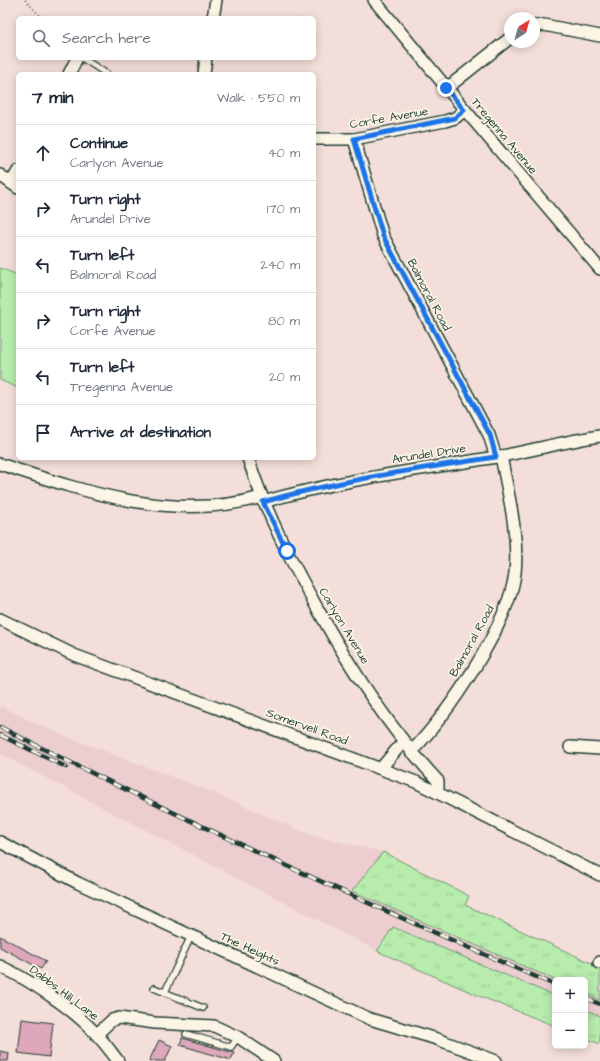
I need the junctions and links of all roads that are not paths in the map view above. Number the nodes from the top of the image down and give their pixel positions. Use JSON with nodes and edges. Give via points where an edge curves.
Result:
{"nodes":[{"id":1,"x":216,"y":0,"type":"edge"},
{"id":2,"x":374,"y":0,"type":"edge"},
{"id":3,"x":213,"y":16,"type":"edge"},
{"id":4,"x":540,"y":25,"type":"edge"},
{"id":5,"x":600,"y":36,"type":"edge"},
{"id":6,"x":504,"y":43,"type":"edge"},
{"id":7,"x":76,"y":60,"type":"edge"},
{"id":8,"x":85,"y":60,"type":"edge"},
{"id":9,"x":206,"y":60,"type":"edge"},
{"id":10,"x":70,"y":72,"type":"edge"},
{"id":11,"x":104,"y":72,"type":"edge"},
{"id":12,"x":204,"y":72,"type":"edge"},
{"id":13,"x":446,"y":88,"type":"junction"},
{"id":14,"x":464,"y":110,"type":"junction"},
{"id":15,"x":316,"y":139,"type":"edge"},
{"id":16,"x":354,"y":139,"type":"junction"},
{"id":17,"x":0,"y":175,"type":"edge"},
{"id":18,"x":15,"y":185,"type":"edge"},
{"id":19,"x":600,"y":269,"type":"edge"},
{"id":20,"x":600,"y":436,"type":"edge"},
{"id":21,"x":499,"y":456,"type":"junction"},
{"id":22,"x":249,"y":460,"type":"edge"},
{"id":23,"x":0,"y":464,"type":"edge"},
{"id":24,"x":262,"y":500,"type":"junction"},
{"id":25,"x":0,"y":618,"type":"edge"},
{"id":26,"x":403,"y":742,"type":"junction"},
{"id":27,"x":570,"y":747,"type":"dead end"},
{"id":28,"x":600,"y":749,"type":"edge"},
{"id":29,"x":411,"y":752,"type":"junction"},
{"id":30,"x":381,"y":768,"type":"junction"},
{"id":31,"x":438,"y":793,"type":"junction"},
{"id":32,"x":0,"y":842,"type":"edge"},
{"id":33,"x":600,"y":875,"type":"edge"},
{"id":34,"x":191,"y":936,"type":"junction"},
{"id":35,"x":0,"y":966,"type":"edge"},
{"id":36,"x":154,"y":988,"type":"dead end"},
{"id":37,"x":165,"y":992,"type":"junction"},
{"id":38,"x":203,"y":1008,"type":"dead end"},
{"id":39,"x":97,"y":1034,"type":"junction"},
{"id":40,"x":186,"y":1034,"type":"dead end"},
{"id":41,"x":238,"y":1037,"type":"junction"},
{"id":42,"x":118,"y":1061,"type":"edge"},
{"id":43,"x":274,"y":1061,"type":"edge"},
{"id":44,"x":496,"y":1061,"type":"edge"}],
"edges":[{"from":1,"to":3,"type":"street"},
{"from":2,"to":13,"type":"street","name":"Tregenna Avenue"},
{"from":4,"to":5,"type":"street"},
{"from":6,"to":13,"type":"street"},
{"from":7,"to":10,"type":"street"},
{"from":8,"to":11,"type":"lane"},
{"from":9,"to":12,"type":"street"},
{"from":13,"to":14,"type":"street","name":"Tregenna Avenue"},
{"from":14,"to":16,"type":"street","name":"Corfe Avenue","via":[[455,118],[444,121]]},
{"from":14,"to":19,"type":"street","name":"Tregenna Avenue"},
{"from":15,"to":16,"type":"street","name":"Corfe Avenue"},
{"from":16,"to":21,"type":"street","name":"Balmoral Road","via":[[383,236]]},
{"from":17,"to":18,"type":"street"},
{"from":20,"to":21,"type":"street","name":"Arundel Drive"},
{"from":21,"to":24,"type":"street","name":"Arundel Drive","via":[[370,477]]},
{"from":21,"to":29,"type":"street","name":"Balmoral Road","via":[[515,548],[515,572],[511,593],[496,628],[466,680],[440,718]]},
{"from":22,"to":24,"type":"street","name":"Carlyon Avenue"},
{"from":23,"to":24,"type":"street","name":"Arundel Drive","via":[[93,492],[140,502],[219,506]]},
{"from":24,"to":26,"type":"street","name":"Carlyon Avenue","via":[[306,589],[338,645]]},
{"from":25,"to":30,"type":"street","name":"Somervell Road","via":[[74,655]]},
{"from":26,"to":29,"type":"street","name":"Carlyon Avenue"},
{"from":26,"to":30,"type":"street"},
{"from":27,"to":28,"type":"street"},
{"from":29,"to":31,"type":"street","name":"Carlyon Avenue","via":[[438,780]]},
{"from":30,"to":31,"type":"street","name":"Somervell Road"},
{"from":31,"to":33,"type":"street","name":"Somervell Road"},
{"from":32,"to":34,"type":"street","name":"The Heights","via":[[78,883]]},
{"from":34,"to":37,"type":"lane"},
{"from":34,"to":44,"type":"street","name":"The Heights","via":[[370,1019]]},
{"from":35,"to":39,"type":"street","name":"Dabbs Hill Lane","via":[[27,980]]},
{"from":36,"to":37,"type":"lane"},
{"from":37,"to":38,"type":"lane"},
{"from":39,"to":41,"type":"street","via":[[112,1020],[119,1018],[155,1023],[197,1023],[214,1026]]},
{"from":39,"to":42,"type":"street","name":"Dabbs Hill Lane"},
{"from":40,"to":41,"type":"lane","via":[[231,1047]]},
{"from":41,"to":43,"type":"street"}]}
